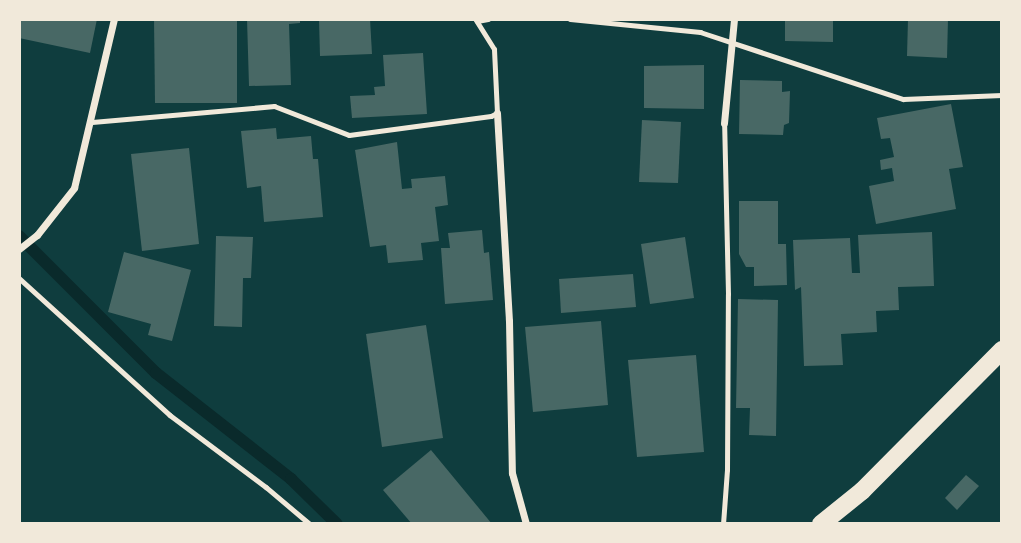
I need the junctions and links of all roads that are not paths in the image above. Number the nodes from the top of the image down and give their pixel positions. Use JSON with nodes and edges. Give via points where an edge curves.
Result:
{"nodes":[{"id":1,"x":114,"y":19,"type":"edge"},
{"id":2,"x":488,"y":19,"type":"edge"},
{"id":3,"x":570,"y":19,"type":"edge"},
{"id":4,"x":734,"y":19,"type":"edge"},
{"id":5,"x":476,"y":20,"type":"edge"},
{"id":6,"x":733,"y":41,"type":"junction"},
{"id":7,"x":1002,"y":94,"type":"edge"},
{"id":8,"x":497,"y":113,"type":"junction"},
{"id":9,"x":92,"y":122,"type":"junction"},
{"id":10,"x":724,"y":123,"type":"joint"},
{"id":11,"x":19,"y":249,"type":"edge"},
{"id":12,"x":1002,"y":350,"type":"edge"},
{"id":13,"x":526,"y":524,"type":"edge"},
{"id":14,"x":723,"y":524,"type":"edge"},
{"id":15,"x":821,"y":524,"type":"edge"}],
"edges":[{"from":1,"to":9,"type":"street"},
{"from":2,"to":5,"type":"lane"},
{"from":3,"to":6,"type":"lane","via":[[700,32]]},
{"from":4,"to":6,"type":"street"},
{"from":5,"to":8,"type":"lane","via":[[494,49]]},
{"from":6,"to":7,"type":"lane","via":[[903,99]]},
{"from":6,"to":10,"type":"street"},
{"from":8,"to":9,"type":"lane","via":[[349,135],[274,106]]},
{"from":8,"to":13,"type":"street","via":[[512,473]]},
{"from":9,"to":11,"type":"street","via":[[74,188],[37,235]]},
{"from":10,"to":14,"type":"lane","via":[[728,321]]},
{"from":12,"to":15,"type":"main road","via":[[862,491]]}]}
